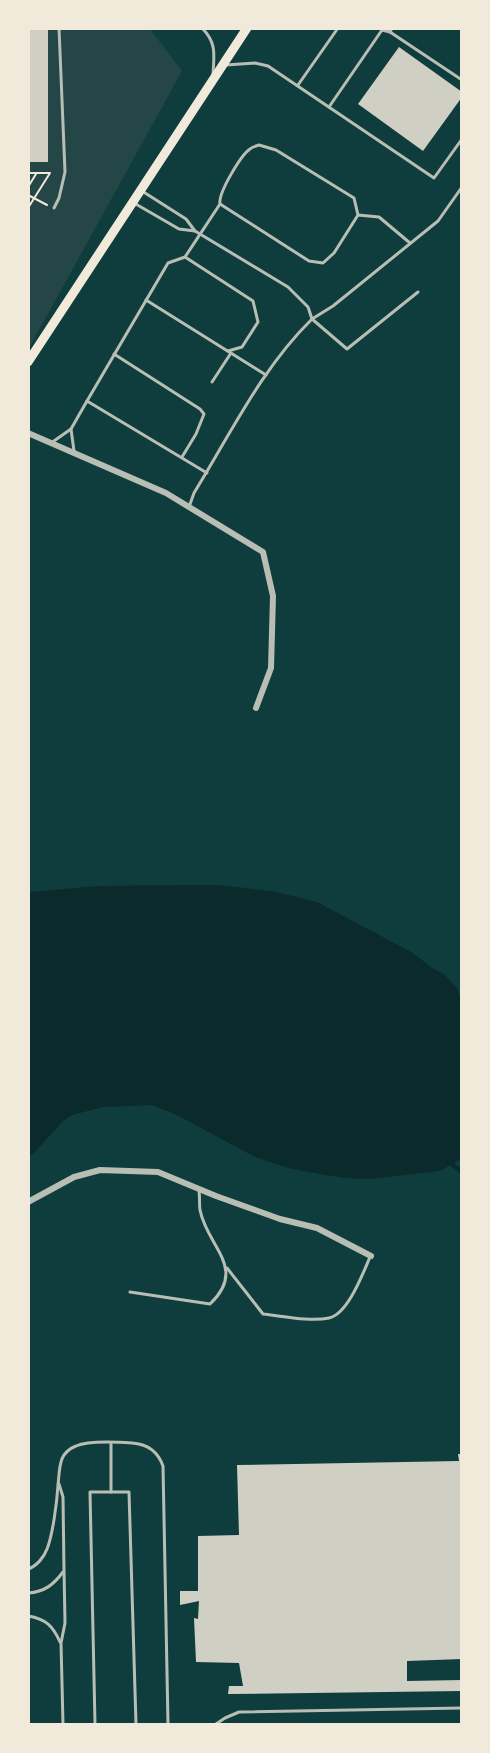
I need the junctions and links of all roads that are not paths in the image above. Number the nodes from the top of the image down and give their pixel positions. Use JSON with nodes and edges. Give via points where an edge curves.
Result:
{"nodes":[{"id":1,"x":59,"y":28,"type":"edge"},
{"id":2,"x":202,"y":28,"type":"edge"},
{"id":3,"x":247,"y":28,"type":"edge"},
{"id":4,"x":338,"y":28,"type":"edge"},
{"id":5,"x":381,"y":29,"type":"edge"},
{"id":6,"x":392,"y":30,"type":"edge"},
{"id":7,"x":221,"y":66,"type":"junction"},
{"id":8,"x":213,"y":78,"type":"junction"},
{"id":9,"x":462,"y":80,"type":"edge"},
{"id":10,"x":298,"y":85,"type":"junction"},
{"id":11,"x":329,"y":107,"type":"junction"},
{"id":12,"x":462,"y":139,"type":"edge"},
{"id":13,"x":462,"y":187,"type":"edge"},
{"id":14,"x":140,"y":190,"type":"junction"},
{"id":15,"x":133,"y":202,"type":"junction"},
{"id":16,"x":220,"y":204,"type":"junction"},
{"id":17,"x":54,"y":208,"type":"road end"},
{"id":18,"x":358,"y":215,"type":"junction"},
{"id":19,"x":197,"y":232,"type":"junction"},
{"id":20,"x":410,"y":244,"type":"junction"},
{"id":21,"x":185,"y":257,"type":"junction"},
{"id":22,"x":418,"y":292,"type":"dead end"},
{"id":23,"x":146,"y":300,"type":"junction"},
{"id":24,"x":312,"y":319,"type":"junction"},
{"id":25,"x":230,"y":352,"type":"junction"},
{"id":26,"x":114,"y":354,"type":"junction"},
{"id":27,"x":28,"y":362,"type":"edge"},
{"id":28,"x":266,"y":375,"type":"junction"},
{"id":29,"x":212,"y":382,"type":"dead end"},
{"id":30,"x":87,"y":401,"type":"junction"},
{"id":31,"x":71,"y":429,"type":"junction"},
{"id":32,"x":28,"y":433,"type":"edge"},
{"id":33,"x":51,"y":443,"type":"junction"},
{"id":34,"x":74,"y":453,"type":"junction"},
{"id":35,"x":182,"y":458,"type":"junction"},
{"id":36,"x":207,"y":473,"type":"junction"},
{"id":37,"x":189,"y":507,"type":"junction"},
{"id":38,"x":256,"y":708,"type":"dead end"},
{"id":39,"x":200,"y":1189,"type":"junction"},
{"id":40,"x":28,"y":1202,"type":"edge"},
{"id":41,"x":371,"y":1256,"type":"joint"},
{"id":42,"x":226,"y":1267,"type":"junction"},
{"id":43,"x":130,"y":1292,"type":"dead end"},
{"id":44,"x":111,"y":1443,"type":"junction"},
{"id":45,"x":58,"y":1483,"type":"junction"},
{"id":46,"x":111,"y":1492,"type":"junction"},
{"id":47,"x":28,"y":1569,"type":"edge"},
{"id":48,"x":64,"y":1570,"type":"junction"},
{"id":49,"x":28,"y":1593,"type":"edge"},
{"id":50,"x":28,"y":1616,"type":"edge"},
{"id":51,"x":61,"y":1643,"type":"junction"},
{"id":52,"x":462,"y":1708,"type":"edge"},
{"id":53,"x":63,"y":1725,"type":"edge"},
{"id":54,"x":95,"y":1725,"type":"edge"},
{"id":55,"x":136,"y":1725,"type":"edge"},
{"id":56,"x":168,"y":1725,"type":"edge"},
{"id":57,"x":216,"y":1725,"type":"edge"}],
"edges":[{"from":1,"to":17,"type":"lane","via":[[64,172]]},
{"from":2,"to":8,"type":"lane","via":[[214,49]]},
{"from":3,"to":7,"type":"main road"},
{"from":4,"to":10,"type":"lane"},
{"from":5,"to":6,"type":"lane"},
{"from":5,"to":11,"type":"lane"},
{"from":6,"to":9,"type":"lane"},
{"from":7,"to":8,"type":"main road"},
{"from":7,"to":10,"type":"lane","via":[[268,66]]},
{"from":8,"to":14,"type":"main road"},
{"from":10,"to":11,"type":"lane"},
{"from":11,"to":12,"type":"lane","via":[[434,178]]},
{"from":13,"to":20,"type":"lane","via":[[438,221]]},
{"from":14,"to":15,"type":"main road"},
{"from":14,"to":19,"type":"lane","via":[[186,219]]},
{"from":15,"to":19,"type":"lane","via":[[179,230]]},
{"from":15,"to":27,"type":"main road"},
{"from":16,"to":18,"type":"lane","via":[[309,261],[323,263]]},
{"from":16,"to":18,"type":"lane","via":[[225,183],[249,149],[259,145],[276,150],[339,187],[354,198]]},
{"from":16,"to":19,"type":"lane"},
{"from":18,"to":20,"type":"lane","via":[[379,218]]},
{"from":19,"to":21,"type":"lane"},
{"from":19,"to":24,"type":"lane","via":[[288,287],[308,307]]},
{"from":20,"to":24,"type":"lane"},
{"from":21,"to":23,"type":"lane","via":[[168,263]]},
{"from":21,"to":25,"type":"lane","via":[[253,301],[258,322],[242,347]]},
{"from":22,"to":24,"type":"lane","via":[[347,349]]},
{"from":23,"to":25,"type":"lane"},
{"from":23,"to":26,"type":"lane"},
{"from":24,"to":28,"type":"lane"},
{"from":25,"to":28,"type":"lane"},
{"from":25,"to":29,"type":"lane"},
{"from":26,"to":30,"type":"lane"},
{"from":26,"to":35,"type":"lane","via":[[204,414]]},
{"from":28,"to":36,"type":"lane"},
{"from":30,"to":31,"type":"lane"},
{"from":30,"to":35,"type":"lane"},
{"from":31,"to":33,"type":"lane"},
{"from":31,"to":34,"type":"lane"},
{"from":32,"to":33,"type":"street"},
{"from":33,"to":34,"type":"street"},
{"from":34,"to":37,"type":"street","via":[[166,492]]},
{"from":35,"to":36,"type":"lane"},
{"from":36,"to":37,"type":"lane"},
{"from":37,"to":38,"type":"street","via":[[262,552],[273,596],[271,668]]},
{"from":39,"to":40,"type":"street","via":[[158,1172],[100,1170],[74,1177]]},
{"from":39,"to":41,"type":"street","via":[[280,1220],[317,1228]]},
{"from":39,"to":42,"type":"lane","via":[[200,1211]]},
{"from":41,"to":42,"type":"lane","via":[[350,1299],[331,1318],[263,1314]]},
{"from":42,"to":43,"type":"lane","via":[[221,1293],[210,1304]]},
{"from":44,"to":45,"type":"lane","via":[[80,1444],[69,1450],[58,1466]]},
{"from":44,"to":46,"type":"lane"},
{"from":44,"to":56,"type":"lane","via":[[137,1443],[151,1448],[163,1466]]},
{"from":45,"to":47,"type":"lane","via":[[47,1550]]},
{"from":45,"to":48,"type":"lane","via":[[63,1497]]},
{"from":46,"to":54,"type":"lane","via":[[90,1492]]},
{"from":46,"to":55,"type":"lane","via":[[129,1492]]},
{"from":48,"to":49,"type":"lane","via":[[50,1586]]},
{"from":48,"to":51,"type":"lane","via":[[65,1623]]},
{"from":50,"to":51,"type":"lane","via":[[49,1623]]},
{"from":51,"to":53,"type":"lane"},
{"from":52,"to":57,"type":"lane","via":[[239,1712]]}]}
